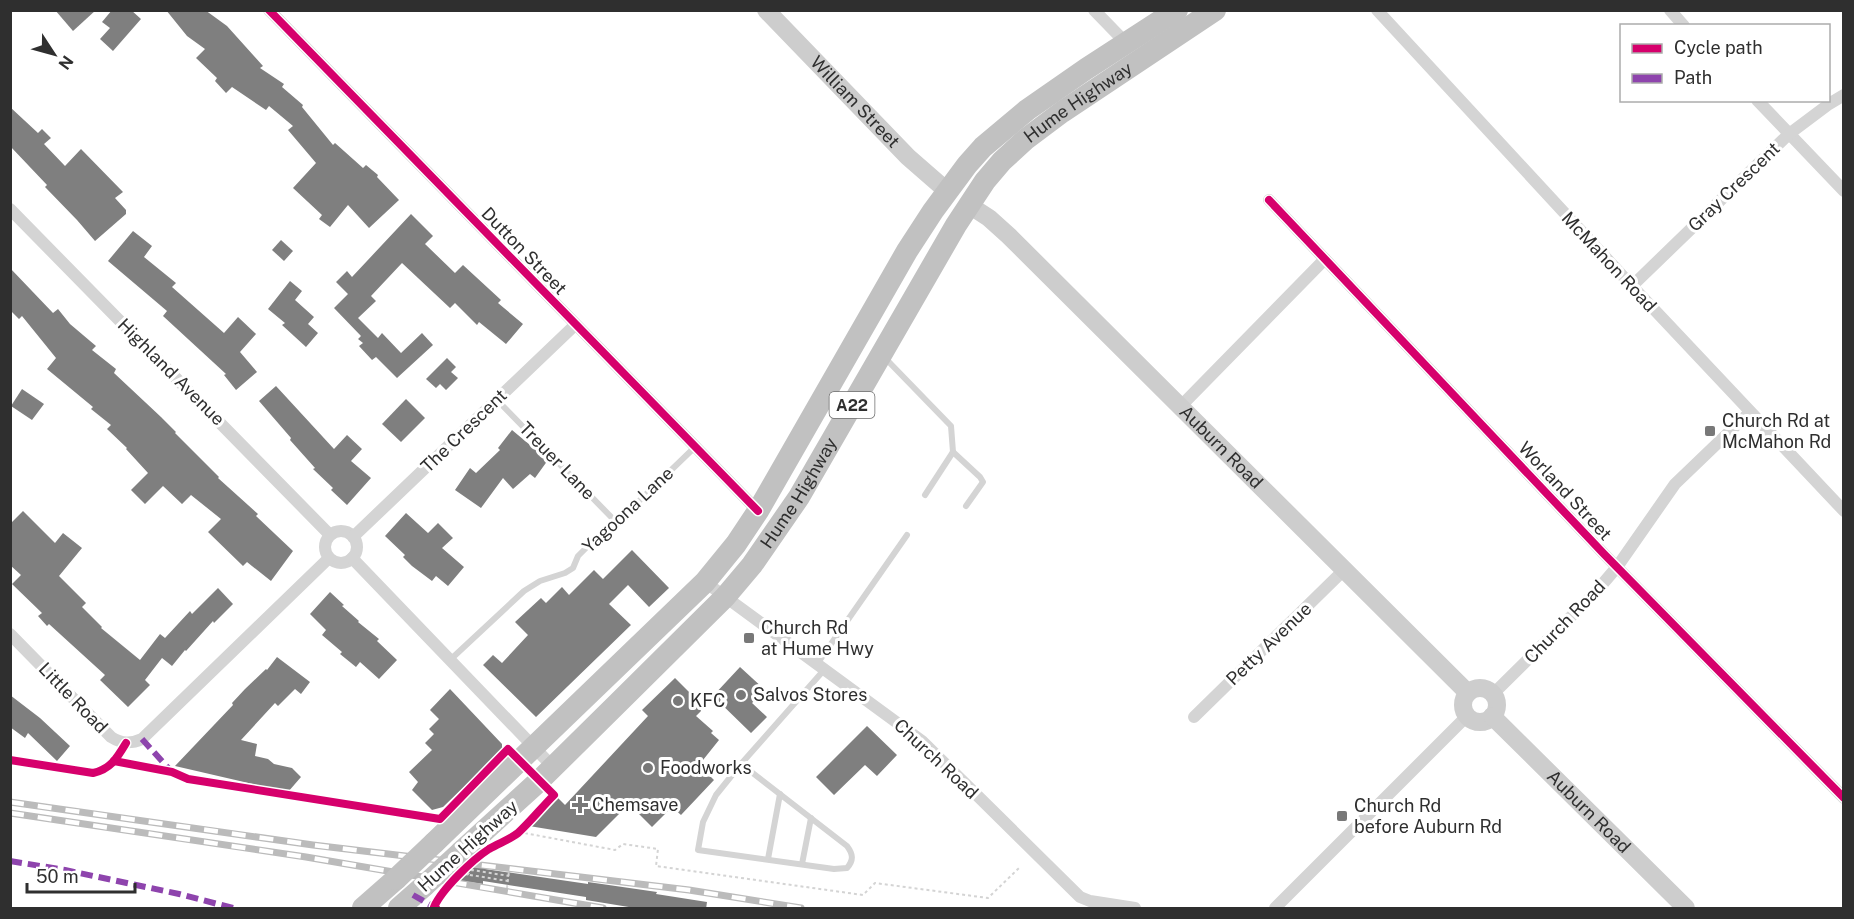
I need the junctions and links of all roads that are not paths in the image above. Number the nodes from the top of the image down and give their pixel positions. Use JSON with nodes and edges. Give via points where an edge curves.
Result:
{"nodes":[{"id":1,"x":269,"y":10,"type":"edge"},
{"id":2,"x":765,"y":10,"type":"edge"},
{"id":3,"x":1094,"y":10,"type":"edge"},
{"id":4,"x":1177,"y":10,"type":"edge"},
{"id":5,"x":1215,"y":10,"type":"edge"},
{"id":6,"x":1377,"y":10,"type":"edge"},
{"id":7,"x":1670,"y":10,"type":"edge"},
{"id":8,"x":1682,"y":24,"type":"edge"},
{"id":9,"x":1127,"y":44,"type":"junction"},
{"id":10,"x":1844,"y":95,"type":"edge"},
{"id":11,"x":1759,"y":102,"type":"edge"},
{"id":12,"x":1789,"y":134,"type":"junction"},
{"id":13,"x":947,"y":191,"type":"junction"},
{"id":14,"x":1844,"y":191,"type":"edge"},
{"id":15,"x":1269,"y":200,"type":"dead end"},
{"id":16,"x":969,"y":205,"type":"junction"},
{"id":17,"x":10,"y":209,"type":"edge"},
{"id":18,"x":1325,"y":259,"type":"junction"},
{"id":19,"x":1632,"y":286,"type":"junction"},
{"id":20,"x":575,"y":325,"type":"junction"},
{"id":21,"x":881,"y":354,"type":"junction"},
{"id":22,"x":497,"y":400,"type":"junction"},
{"id":23,"x":1180,"y":407,"type":"junction"},
{"id":24,"x":1750,"y":412,"type":"junction"},
{"id":25,"x":696,"y":447,"type":"junction"},
{"id":26,"x":953,"y":452,"type":"junction"},
{"id":27,"x":925,"y":495,"type":"dead end"},
{"id":28,"x":966,"y":506,"type":"dead end"},
{"id":29,"x":758,"y":511,"type":"junction"},
{"id":30,"x":1844,"y":511,"type":"edge"},
{"id":31,"x":617,"y":523,"type":"junction"},
{"id":32,"x":330,"y":535,"type":"junction"},
{"id":33,"x":907,"y":535,"type":"dead end"},
{"id":34,"x":353,"y":537,"type":"junction"},
{"id":35,"x":330,"y":558,"type":"junction"},
{"id":36,"x":352,"y":558,"type":"junction"},
{"id":37,"x":1617,"y":567,"type":"junction"},
{"id":38,"x":1344,"y":570,"type":"junction"},
{"id":39,"x":705,"y":582,"type":"junction"},
{"id":40,"x":725,"y":597,"type":"junction"},
{"id":41,"x":10,"y":634,"type":"edge"},
{"id":42,"x":450,"y":660,"type":"junction"},
{"id":43,"x":821,"y":667,"type":"junction"},
{"id":44,"x":1467,"y":693,"type":"junction"},
{"id":45,"x":1493,"y":694,"type":"junction"},
{"id":46,"x":1467,"y":716,"type":"junction"},
{"id":47,"x":1492,"y":716,"type":"junction"},
{"id":48,"x":1194,"y":717,"type":"dead end"},
{"id":49,"x":533,"y":746,"type":"junction"},
{"id":50,"x":741,"y":764,"type":"junction"},
{"id":51,"x":553,"y":767,"type":"junction"},
{"id":52,"x":780,"y":794,"type":"junction"},
{"id":53,"x":1844,"y":798,"type":"edge"},
{"id":54,"x":811,"y":818,"type":"junction"},
{"id":55,"x":768,"y":859,"type":"junction"},
{"id":56,"x":801,"y":864,"type":"junction"},
{"id":57,"x":363,"y":909,"type":"edge"},
{"id":58,"x":399,"y":909,"type":"edge"},
{"id":59,"x":1135,"y":909,"type":"edge"},
{"id":60,"x":1275,"y":909,"type":"edge"},
{"id":61,"x":1686,"y":909,"type":"edge"}],
"edges":[{"from":1,"to":20,"type":"street","name":"Dutton Street"},
{"from":2,"to":13,"type":"main road","name":"William Street","via":[[908,157]]},
{"from":3,"to":9,"type":"street"},
{"from":4,"to":9,"type":"highway","name":"Hume Highway","number":"A22"},
{"from":5,"to":16,"type":"highway","name":"Hume Highway","number":"A22","via":[[1026,138],[1002,161]]},
{"from":6,"to":19,"type":"street","name":"McMahon Road"},
{"from":7,"to":8,"type":"street"},
{"from":9,"to":13,"type":"highway","name":"Hume Highway","number":"A22","via":[[1000,132]]},
{"from":10,"to":12,"type":"street","name":"Gray Crescent"},
{"from":11,"to":12,"type":"street"},
{"from":12,"to":14,"type":"street"},
{"from":12,"to":19,"type":"street","name":"Gray Crescent"},
{"from":13,"to":16,"type":"highway"},
{"from":13,"to":29,"type":"highway","name":"Hume Highway","number":"A22","via":[[907,251]]},
{"from":15,"to":18,"type":"street","name":"Worland Street"},
{"from":16,"to":21,"type":"highway","name":"Hume Highway","number":"A22"},
{"from":16,"to":23,"type":"main road","name":"Auburn Road","via":[[1009,236]]},
{"from":17,"to":32,"type":"street","name":"Highland Avenue"},
{"from":18,"to":23,"type":"street"},
{"from":18,"to":37,"type":"street","name":"Worland Street"},
{"from":19,"to":24,"type":"street","name":"McMahon Road"},
{"from":20,"to":22,"type":"street","name":"The Crescent"},
{"from":20,"to":25,"type":"street","name":"Dutton Street"},
{"from":21,"to":26,"type":"lane","via":[[951,426]]},
{"from":21,"to":40,"type":"highway","name":"Hume Highway","number":"A22","via":[[799,497],[752,566]]},
{"from":22,"to":31,"type":"lane","name":"Treuer Lane"},
{"from":22,"to":34,"type":"street","name":"The Crescent"},
{"from":23,"to":38,"type":"main road","name":"Auburn Road"},
{"from":24,"to":30,"type":"street","name":"McMahon Road"},
{"from":24,"to":37,"type":"street","name":"Church Road","via":[[1675,484]]},
{"from":25,"to":29,"type":"street","name":"Dutton Street"},
{"from":25,"to":31,"type":"lane","name":"Yagoona Lane"},
{"from":26,"to":27,"type":"lane"},
{"from":26,"to":28,"type":"lane","via":[[983,482]]},
{"from":29,"to":39,"type":"highway","name":"Hume Highway","number":"A22"},
{"from":31,"to":42,"type":"lane","name":"Yagoona Lane","via":[[591,542],[573,568],[524,591]]},
{"from":32,"to":34,"type":"street","via":[[345,531]]},
{"from":32,"to":35,"type":"street","via":[[325,549]]},
{"from":33,"to":43,"type":"lane"},
{"from":34,"to":36,"type":"street","via":[[357,550]]},
{"from":35,"to":36,"type":"street","via":[[343,563]]},
{"from":35,"to":41,"type":"street","name":"Little Road","via":[[142,739],[126,743],[111,737]]},
{"from":36,"to":42,"type":"street"},
{"from":37,"to":45,"type":"street","name":"Church Road"},
{"from":37,"to":53,"type":"street","name":"Worland Street"},
{"from":38,"to":44,"type":"main road","name":"Auburn Road"},
{"from":38,"to":48,"type":"street","name":"Petty Avenue"},
{"from":39,"to":40,"type":"street","name":"Church Road"},
{"from":39,"to":49,"type":"highway","name":"Hume Highway","number":"A22"},
{"from":40,"to":43,"type":"street","name":"Church Road"},
{"from":40,"to":51,"type":"highway","name":"Hume Highway","number":"A22"},
{"from":42,"to":49,"type":"street"},
{"from":43,"to":50,"type":"lane"},
{"from":43,"to":59,"type":"street","name":"Church Road","via":[[922,741],[1080,897]]},
{"from":44,"to":45,"type":"main road","via":[[1478,688]]},
{"from":44,"to":46,"type":"main road","via":[[1462,704]]},
{"from":45,"to":47,"type":"main road","via":[[1497,706]]},
{"from":46,"to":47,"type":"main road","via":[[1475,721]]},
{"from":46,"to":60,"type":"street"},
{"from":47,"to":61,"type":"main road","name":"Auburn Road"},
{"from":49,"to":51,"type":"street"},
{"from":49,"to":57,"type":"highway","name":"Hume Highway","number":"A22","bridge":true},
{"from":50,"to":52,"type":"lane"},
{"from":50,"to":55,"type":"lane","via":[[709,807],[698,850]]},
{"from":51,"to":58,"type":"highway","name":"Hume Highway","number":"A22","bridge":true,"via":[[461,862],[424,886]]},
{"from":52,"to":54,"type":"lane"},
{"from":52,"to":55,"type":"lane"},
{"from":54,"to":56,"type":"lane"},
{"from":54,"to":56,"type":"lane","via":[[847,846],[851,863],[840,870]]},
{"from":55,"to":56,"type":"lane"}]}
